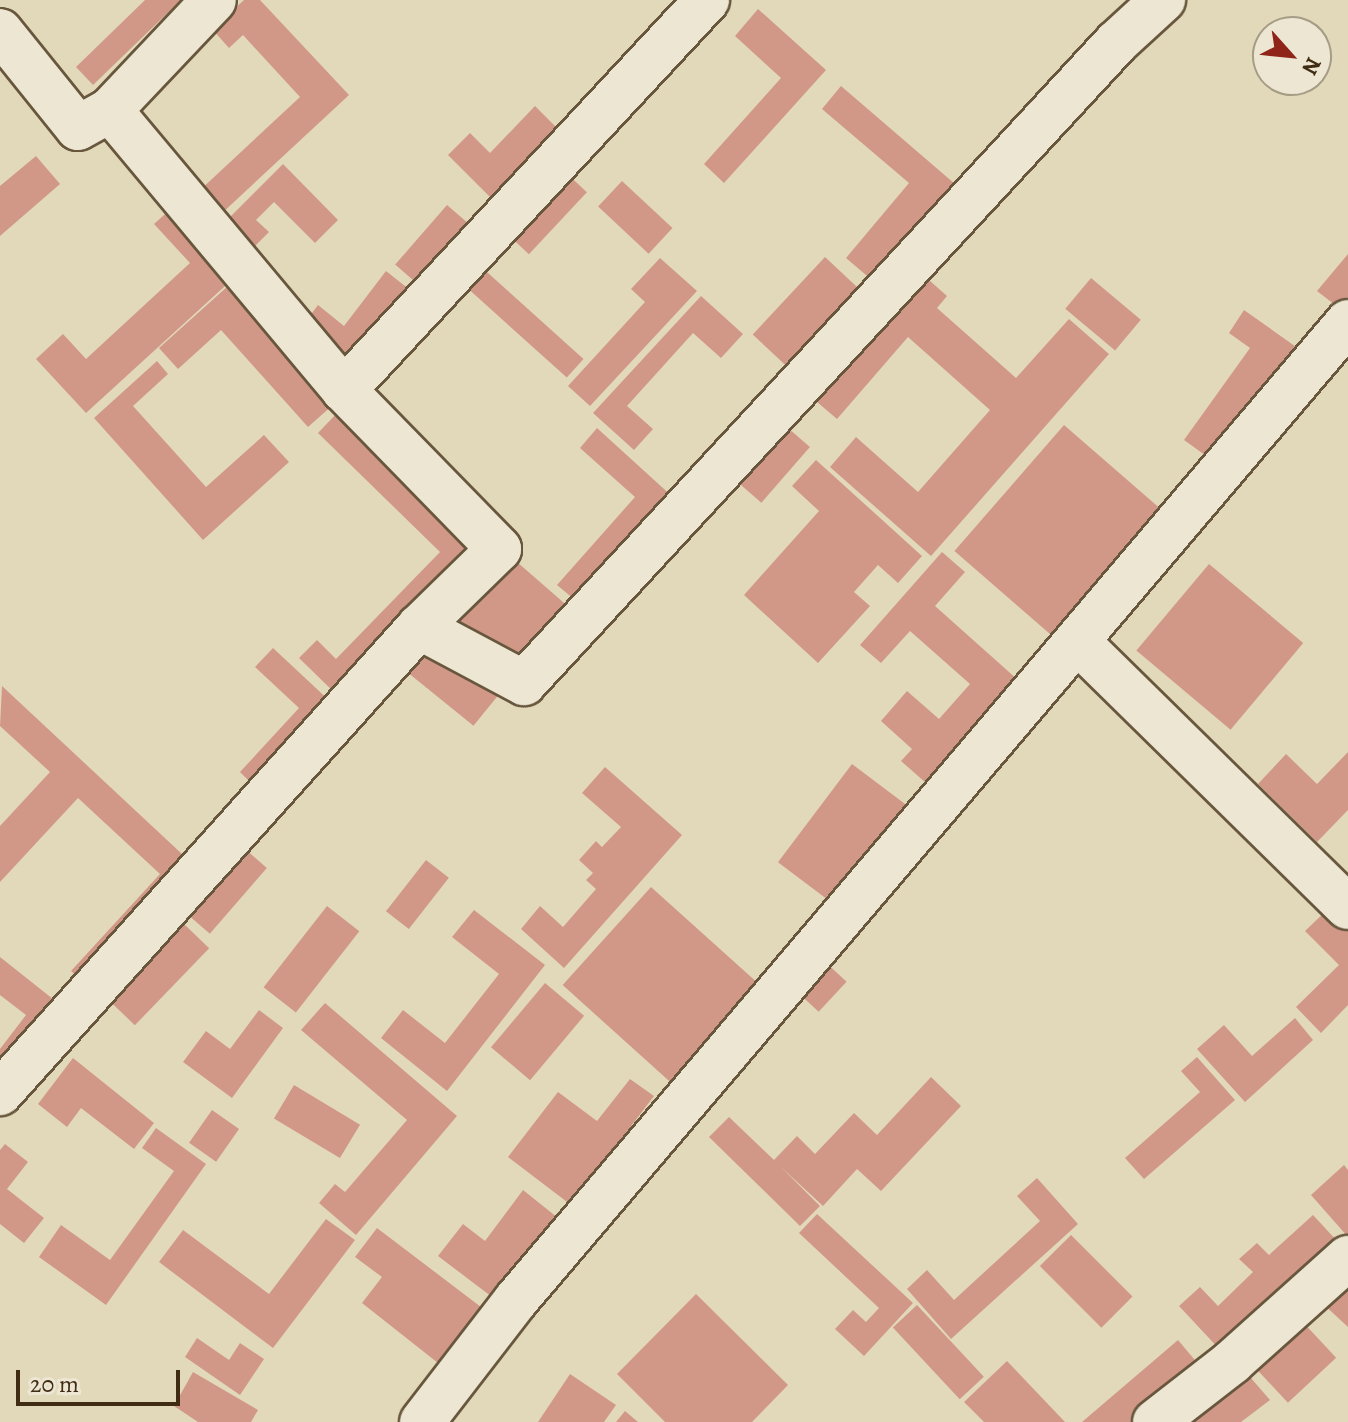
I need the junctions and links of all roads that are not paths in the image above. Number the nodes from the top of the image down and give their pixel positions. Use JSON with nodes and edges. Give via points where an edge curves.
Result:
{"nodes":[{"id":1,"x":214,"y":0,"type":"edge"},
{"id":2,"x":707,"y":0,"type":"edge"},
{"id":3,"x":1163,"y":0,"type":"edge"},
{"id":4,"x":0,"y":31,"type":"edge"},
{"id":5,"x":110,"y":110,"type":"junction"},
{"id":6,"x":1348,"y":322,"type":"edge"},
{"id":7,"x":344,"y":390,"type":"junction"},
{"id":8,"x":419,"y":627,"type":"junction"},
{"id":9,"x":1078,"y":642,"type":"junction"},
{"id":10,"x":1348,"y":907,"type":"edge"},
{"id":11,"x":0,"y":1093,"type":"edge"},
{"id":12,"x":1348,"y":1258,"type":"edge"},
{"id":13,"x":422,"y":1422,"type":"edge"},
{"id":14,"x":1155,"y":1422,"type":"edge"}],
"edges":[{"from":1,"to":5,"type":"street"},
{"from":2,"to":7,"type":"street"},
{"from":3,"to":8,"type":"street","via":[[1116,43],[524,683]]},
{"from":4,"to":5,"type":"street","via":[[78,128]]},
{"from":5,"to":7,"type":"street"},
{"from":6,"to":9,"type":"street"},
{"from":7,"to":8,"type":"street","via":[[499,549]]},
{"from":8,"to":11,"type":"street"},
{"from":9,"to":10,"type":"street"},
{"from":9,"to":13,"type":"street","via":[[516,1300]]},
{"from":12,"to":14,"type":"street","via":[[1232,1362]]}]}
